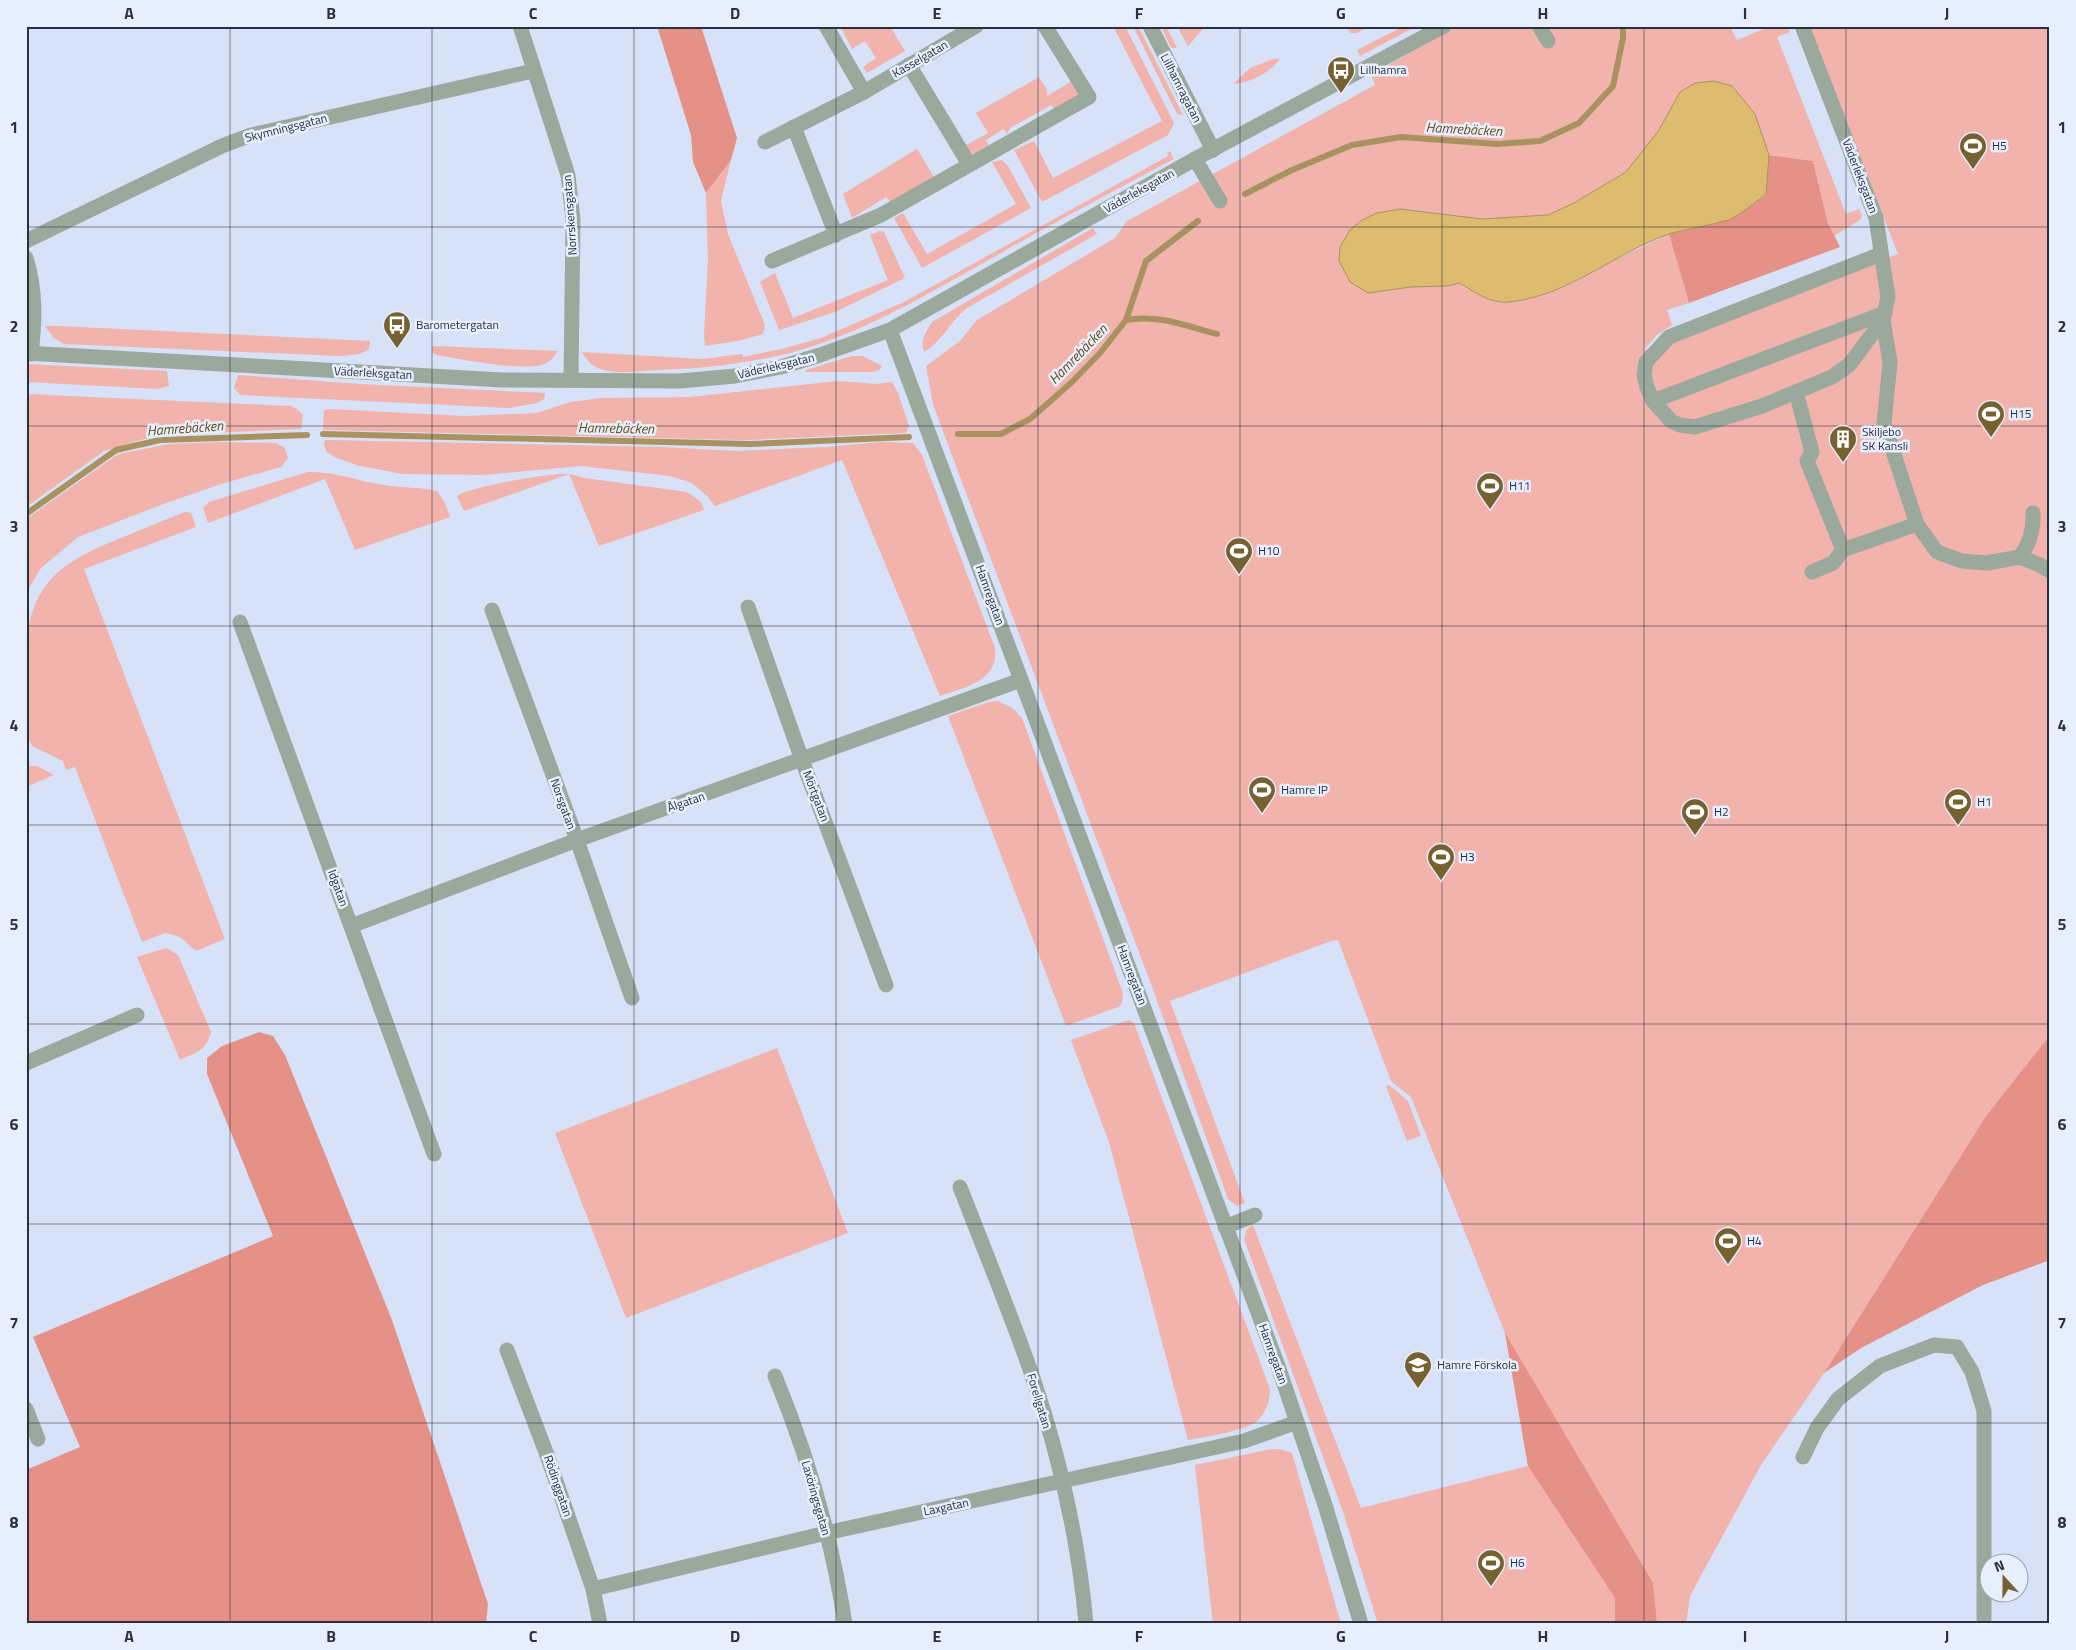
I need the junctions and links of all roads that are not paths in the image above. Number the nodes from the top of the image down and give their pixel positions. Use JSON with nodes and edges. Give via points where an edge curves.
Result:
{"nodes":[{"id":1,"x":520,"y":26,"type":"edge"},
{"id":2,"x":826,"y":26,"type":"edge"},
{"id":3,"x":976,"y":26,"type":"edge"},
{"id":4,"x":1045,"y":26,"type":"edge"},
{"id":5,"x":1150,"y":26,"type":"edge"},
{"id":6,"x":1444,"y":26,"type":"edge"},
{"id":7,"x":1539,"y":26,"type":"edge"},
{"id":8,"x":1802,"y":26,"type":"edge"},
{"id":9,"x":1548,"y":41,"type":"dead end"},
{"id":10,"x":909,"y":65,"type":"junction"},
{"id":11,"x":533,"y":71,"type":"junction"},
{"id":12,"x":864,"y":92,"type":"junction"},
{"id":13,"x":794,"y":127,"type":"junction"},
{"id":14,"x":765,"y":142,"type":"dead end"},
{"id":15,"x":1213,"y":150,"type":"junction"},
{"id":16,"x":1195,"y":159,"type":"junction"},
{"id":17,"x":968,"y":164,"type":"junction"},
{"id":18,"x":1220,"y":201,"type":"dead end"},
{"id":19,"x":836,"y":235,"type":"junction"},
{"id":20,"x":26,"y":241,"type":"edge"},
{"id":21,"x":1881,"y":254,"type":"junction"},
{"id":22,"x":26,"y":258,"type":"edge"},
{"id":23,"x":772,"y":261,"type":"dead end"},
{"id":24,"x":1881,"y":321,"type":"junction"},
{"id":25,"x":890,"y":330,"type":"junction"},
{"id":26,"x":29,"y":354,"type":"edge"},
{"id":27,"x":571,"y":380,"type":"junction"},
{"id":28,"x":1796,"y":392,"type":"junction"},
{"id":29,"x":1654,"y":401,"type":"junction"},
{"id":30,"x":2033,"y":513,"type":"dead end"},
{"id":31,"x":1918,"y":524,"type":"junction"},
{"id":32,"x":1842,"y":550,"type":"junction"},
{"id":33,"x":2020,"y":557,"type":"junction"},
{"id":34,"x":2050,"y":571,"type":"edge"},
{"id":35,"x":1812,"y":572,"type":"dead end"},
{"id":36,"x":748,"y":607,"type":"dead end"},
{"id":37,"x":492,"y":610,"type":"dead end"},
{"id":38,"x":240,"y":622,"type":"dead end"},
{"id":39,"x":1021,"y":680,"type":"junction"},
{"id":40,"x":802,"y":760,"type":"junction"},
{"id":41,"x":577,"y":840,"type":"junction"},
{"id":42,"x":351,"y":926,"type":"junction"},
{"id":43,"x":886,"y":985,"type":"dead end"},
{"id":44,"x":632,"y":998,"type":"dead end"},
{"id":45,"x":138,"y":1014,"type":"dead end"},
{"id":46,"x":26,"y":1063,"type":"edge"},
{"id":47,"x":434,"y":1154,"type":"dead end"},
{"id":48,"x":960,"y":1187,"type":"dead end"},
{"id":49,"x":1255,"y":1216,"type":"dead end"},
{"id":50,"x":1225,"y":1226,"type":"junction"},
{"id":51,"x":507,"y":1350,"type":"dead end"},
{"id":52,"x":775,"y":1376,"type":"dead end"},
{"id":53,"x":26,"y":1410,"type":"edge"},
{"id":54,"x":1297,"y":1422,"type":"junction"},
{"id":55,"x":38,"y":1439,"type":"dead end"},
{"id":56,"x":1804,"y":1457,"type":"dead end"},
{"id":57,"x":1062,"y":1482,"type":"junction"},
{"id":58,"x":826,"y":1533,"type":"junction"},
{"id":59,"x":593,"y":1589,"type":"junction"},
{"id":60,"x":600,"y":1624,"type":"edge"},
{"id":61,"x":845,"y":1624,"type":"edge"},
{"id":62,"x":1086,"y":1624,"type":"edge"},
{"id":63,"x":1361,"y":1624,"type":"edge"},
{"id":64,"x":1984,"y":1624,"type":"edge"}],
"edges":[{"from":1,"to":11,"type":"street","name":"Norrskensgatan"},
{"from":2,"to":12,"type":"street"},
{"from":3,"to":10,"type":"street","name":"Kasselgatan"},
{"from":4,"to":17,"type":"street","via":[[1089,97]]},
{"from":5,"to":15,"type":"street","name":"Lillhamragatan"},
{"from":6,"to":15,"type":"street","name":"Väderleksgatan"},
{"from":7,"to":9,"type":"street"},
{"from":8,"to":21,"type":"street","name":"Väderleksgatan","via":[[1876,218]]},
{"from":10,"to":12,"type":"street","name":"Kasselgatan"},
{"from":10,"to":17,"type":"street"},
{"from":11,"to":20,"type":"street","name":"Skymningsgatan","via":[[251,135],[179,166]]},
{"from":11,"to":27,"type":"street","name":"Norrskensgatan","via":[[568,175],[573,220]]},
{"from":12,"to":13,"type":"street","name":"Kasselgatan"},
{"from":13,"to":14,"type":"street","name":"Kasselgatan"},
{"from":13,"to":19,"type":"street"},
{"from":15,"to":16,"type":"street","name":"Väderleksgatan"},
{"from":16,"to":18,"type":"street"},
{"from":16,"to":25,"type":"street","name":"Väderleksgatan"},
{"from":17,"to":19,"type":"street","via":[[881,215]]},
{"from":19,"to":23,"type":"street"},
{"from":21,"to":24,"type":"street","name":"Väderleksgatan","via":[[1888,297]]},
{"from":21,"to":29,"type":"street","via":[[1669,337],[1646,362],[1644,375]]},
{"from":22,"to":26,"type":"street","via":[[33,278],[34,320]]},
{"from":24,"to":28,"type":"street","via":[[1849,365],[1832,377]]},
{"from":24,"to":29,"type":"street"},
{"from":24,"to":31,"type":"street","name":"Väderleksgatan","via":[[1890,362],[1884,424]]},
{"from":25,"to":27,"type":"street","name":"Väderleksgatan","via":[[781,367],[735,376],[680,381]]},
{"from":25,"to":39,"type":"street","name":"Hamregatan"},
{"from":26,"to":27,"type":"street","name":"Väderleksgatan","via":[[502,380]]},
{"from":28,"to":29,"type":"street","via":[[1695,427],[1671,421]]},
{"from":28,"to":32,"type":"street","via":[[1812,452],[1807,461]]},
{"from":30,"to":33,"type":"street","via":[[2032,534]]},
{"from":31,"to":32,"type":"street"},
{"from":31,"to":33,"type":"street","name":"Väderleksgatan","via":[[1937,552],[1962,561],[1987,564]]},
{"from":32,"to":35,"type":"street","via":[[1833,564]]},
{"from":33,"to":34,"type":"street"},
{"from":36,"to":40,"type":"street","name":"Mörtgatan"},
{"from":37,"to":41,"type":"street","name":"Norsgatan"},
{"from":38,"to":42,"type":"street","name":"Idgatan"},
{"from":39,"to":40,"type":"street","name":"Ålgatan"},
{"from":39,"to":50,"type":"street","name":"Hamregatan"},
{"from":40,"to":41,"type":"street","name":"Ålgatan"},
{"from":40,"to":43,"type":"street","name":"Mörtgatan"},
{"from":41,"to":42,"type":"street","name":"Ålgatan"},
{"from":41,"to":44,"type":"street","name":"Norsgatan"},
{"from":42,"to":47,"type":"street","name":"Idgatan"},
{"from":45,"to":46,"type":"street"},
{"from":48,"to":57,"type":"street","name":"Forellgatan","via":[[1026,1359]]},
{"from":49,"to":50,"type":"street"},
{"from":50,"to":54,"type":"street","name":"Hamregatan"},
{"from":51,"to":59,"type":"street","name":"Rödinggatan"},
{"from":52,"to":58,"type":"street","name":"Laxöringsgatan","via":[[796,1427]]},
{"from":53,"to":55,"type":"street"},
{"from":54,"to":57,"type":"street","name":"Laxgatan","via":[[1244,1441]]},
{"from":54,"to":63,"type":"street","name":"Hamregatan","via":[[1326,1505]]},
{"from":56,"to":64,"type":"street","via":[[1816,1428],[1838,1399],[1873,1371],[1934,1345],[1957,1347],[1972,1372],[1984,1412]]},
{"from":57,"to":58,"type":"street","name":"Laxgatan"},
{"from":57,"to":62,"type":"street","name":"Forellgatan","via":[[1082,1583]]},
{"from":58,"to":59,"type":"street","name":"Laxgatan"},
{"from":58,"to":61,"type":"street","name":"Laxöringsgatan"},
{"from":59,"to":60,"type":"street","name":"Rödinggatan"}]}
